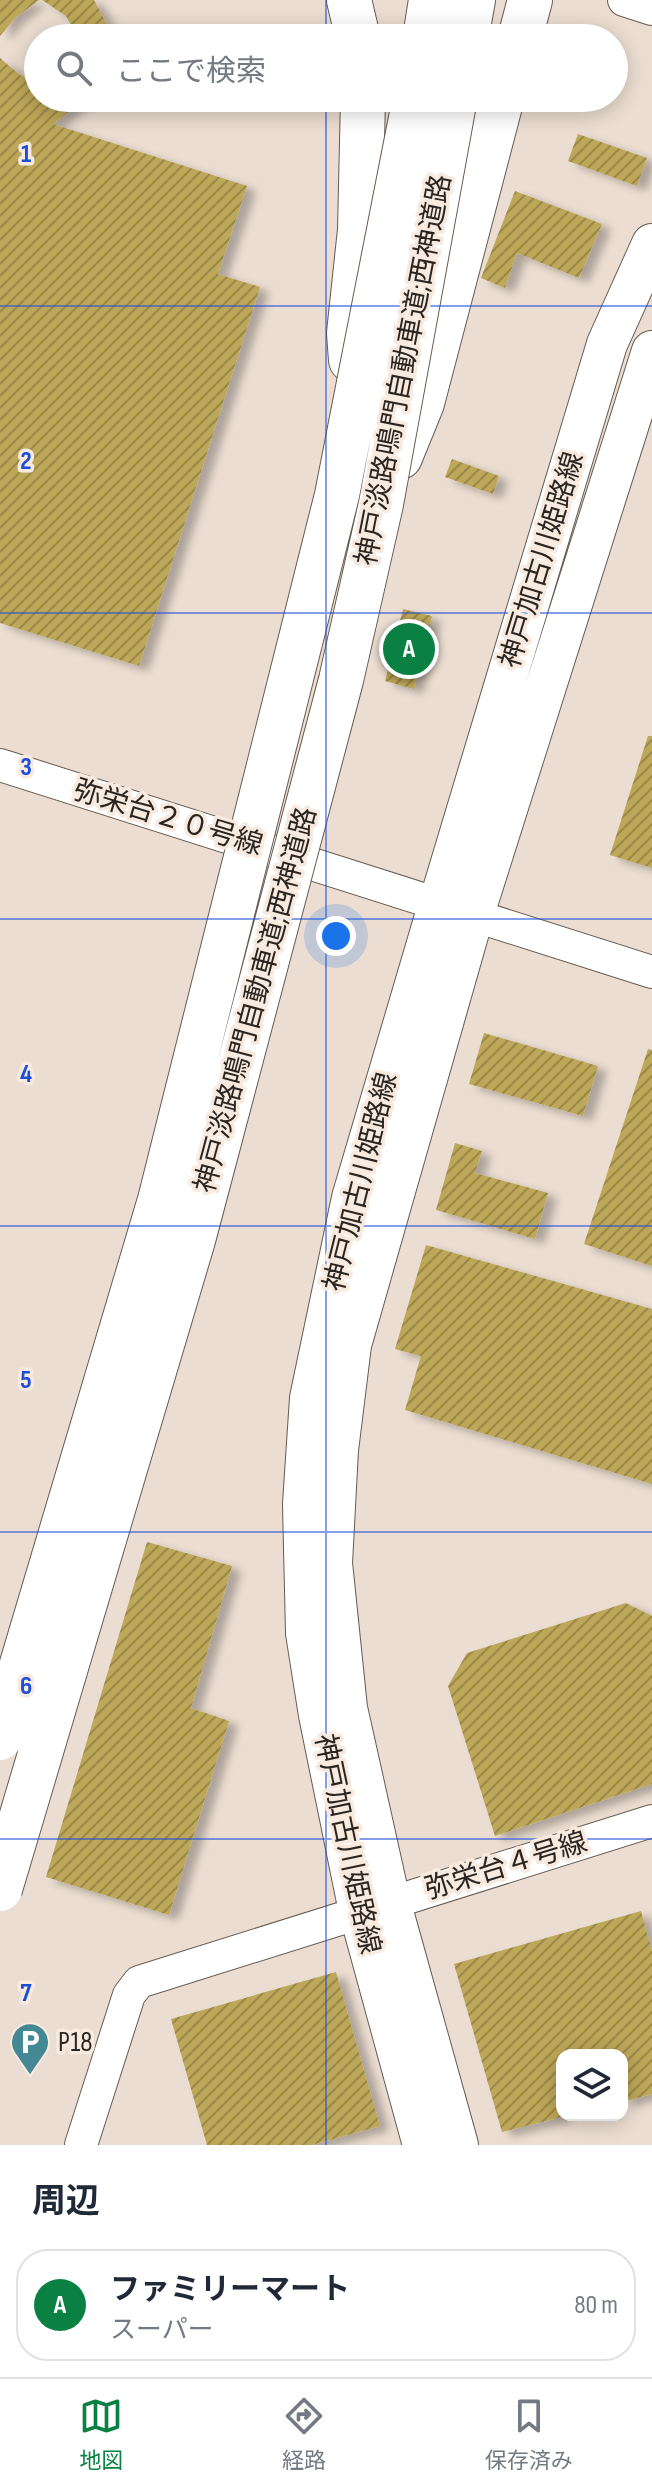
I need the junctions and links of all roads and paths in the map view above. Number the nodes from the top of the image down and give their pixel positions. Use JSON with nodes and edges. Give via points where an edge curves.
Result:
{"nodes":[{"id":1,"x":349,"y":0,"type":"edge"},
{"id":2,"x":431,"y":0,"type":"edge"},
{"id":3,"x":473,"y":0,"type":"edge"},
{"id":4,"x":530,"y":0,"type":"edge"},
{"id":5,"x":624,"y":0,"type":"edge"},
{"id":6,"x":652,"y":9,"type":"edge"},
{"id":7,"x":355,"y":24,"type":"edge"},
{"id":8,"x":427,"y":24,"type":"edge"},
{"id":9,"x":469,"y":24,"type":"edge"},
{"id":10,"x":524,"y":24,"type":"edge"},
{"id":11,"x":363,"y":112,"type":"edge"},
{"id":12,"x":412,"y":112,"type":"edge"},
{"id":13,"x":452,"y":112,"type":"edge"},
{"id":14,"x":498,"y":112,"type":"edge"},
{"id":15,"x":652,"y":244,"type":"edge"},
{"id":16,"x":652,"y":351,"type":"edge"},
{"id":17,"x":355,"y":415,"type":"junction"},
{"id":18,"x":381,"y":504,"type":"junction"},
{"id":19,"x":0,"y":765,"type":"edge"},
{"id":20,"x":456,"y":908,"type":"junction"},
{"id":21,"x":652,"y":972,"type":"edge"},
{"id":22,"x":0,"y":1738,"type":"edge"},
{"id":23,"x":652,"y":1821,"type":"edge"},
{"id":24,"x":0,"y":1889,"type":"edge"},
{"id":25,"x":374,"y":1906,"type":"junction"},
{"id":26,"x":81,"y":2145,"type":"edge"},
{"id":27,"x":423,"y":2145,"type":"edge"},
{"id":28,"x":458,"y":2145,"type":"edge"}],
"edges":[{"from":1,"to":7,"type":"highway"},
{"from":2,"to":8,"type":"highway"},
{"from":3,"to":9,"type":"highway"},
{"from":4,"to":10,"type":"highway"},
{"from":5,"to":6,"type":"street"},
{"from":11,"to":17,"type":"highway","bridge":true,"via":[[360,230],[349,333]]},
{"from":12,"to":17,"type":"highway","name":"神戸淡路鳴門自動車道;西神道路","bridge":true},
{"from":13,"to":18,"type":"highway","name":"神戸淡路鳴門自動車道;西神道路","bridge":true},
{"from":14,"to":18,"type":"highway","bridge":true,"via":[[422,403]]},
{"from":15,"to":20,"type":"main road","name":"神戸加古川姫路線","via":[[607,344]]},
{"from":16,"to":20,"type":"main road","name":"神戸加古川姫路線"},
{"from":17,"to":22,"type":"highway","name":"神戸淡路鳴門自動車道;西神道路","bridge":true,"via":[[160,1200]]},
{"from":18,"to":24,"type":"highway","name":"神戸淡路鳴門自動車道;西神道路","bridge":true,"via":[[341,680],[193,1240]]},
{"from":19,"to":20,"type":"street","name":"弥栄台２０号線"},
{"from":20,"to":21,"type":"street","name":"弥栄台２０号線"},
{"from":20,"to":25,"type":"main road","name":"神戸加古川姫路線","via":[[351,1345],[338,1450],[332,1563]]},
{"from":23,"to":25,"type":"street","name":"弥栄台４号線"},
{"from":25,"to":26,"type":"street","name":"弥栄台４号線","via":[[139,1982],[129,1995]]},
{"from":25,"to":27,"type":"main road","name":"神戸加古川姫路線"},
{"from":25,"to":28,"type":"main road","name":"神戸加古川姫路線"}]}
